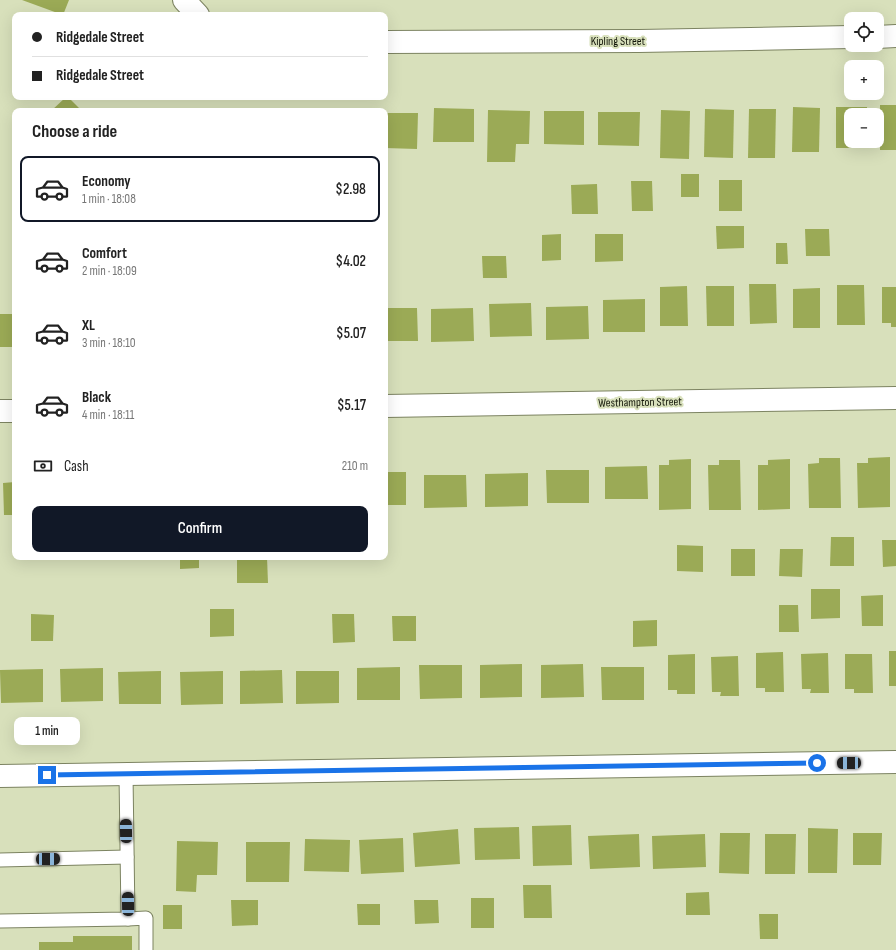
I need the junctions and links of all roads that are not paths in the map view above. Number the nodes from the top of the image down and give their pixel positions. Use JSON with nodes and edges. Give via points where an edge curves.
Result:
{"nodes":[{"id":1,"x":184,"y":0,"type":"edge"},
{"id":2,"x":195,"y":12,"type":"edge"},
{"id":3,"x":896,"y":36,"type":"edge"},
{"id":4,"x":844,"y":37,"type":"edge"},
{"id":5,"x":884,"y":37,"type":"edge"},
{"id":6,"x":388,"y":42,"type":"edge"},
{"id":7,"x":896,"y":398,"type":"edge"},
{"id":8,"x":388,"y":406,"type":"edge"},
{"id":9,"x":12,"y":411,"type":"edge"},
{"id":10,"x":0,"y":412,"type":"edge"},
{"id":11,"x":896,"y":762,"type":"edge"},
{"id":12,"x":126,"y":774,"type":"junction"},
{"id":13,"x":0,"y":776,"type":"edge"},
{"id":14,"x":127,"y":857,"type":"junction"},
{"id":15,"x":0,"y":860,"type":"edge"},
{"id":16,"x":128,"y":919,"type":"junction"},
{"id":17,"x":0,"y":922,"type":"edge"},
{"id":18,"x":146,"y":950,"type":"edge"}],
"edges":[{"from":1,"to":2,"type":"street"},
{"from":3,"to":5,"type":"street"},
{"from":4,"to":6,"type":"street","name":"Kipling Street"},
{"from":7,"to":8,"type":"street","name":"Westhampton Street"},
{"from":9,"to":10,"type":"street"},
{"from":11,"to":12,"type":"street"},
{"from":12,"to":13,"type":"street"},
{"from":12,"to":14,"type":"lane"},
{"from":14,"to":15,"type":"lane"},
{"from":14,"to":16,"type":"lane"},
{"from":16,"to":17,"type":"lane"},
{"from":16,"to":18,"type":"lane","via":[[146,918]]}]}
